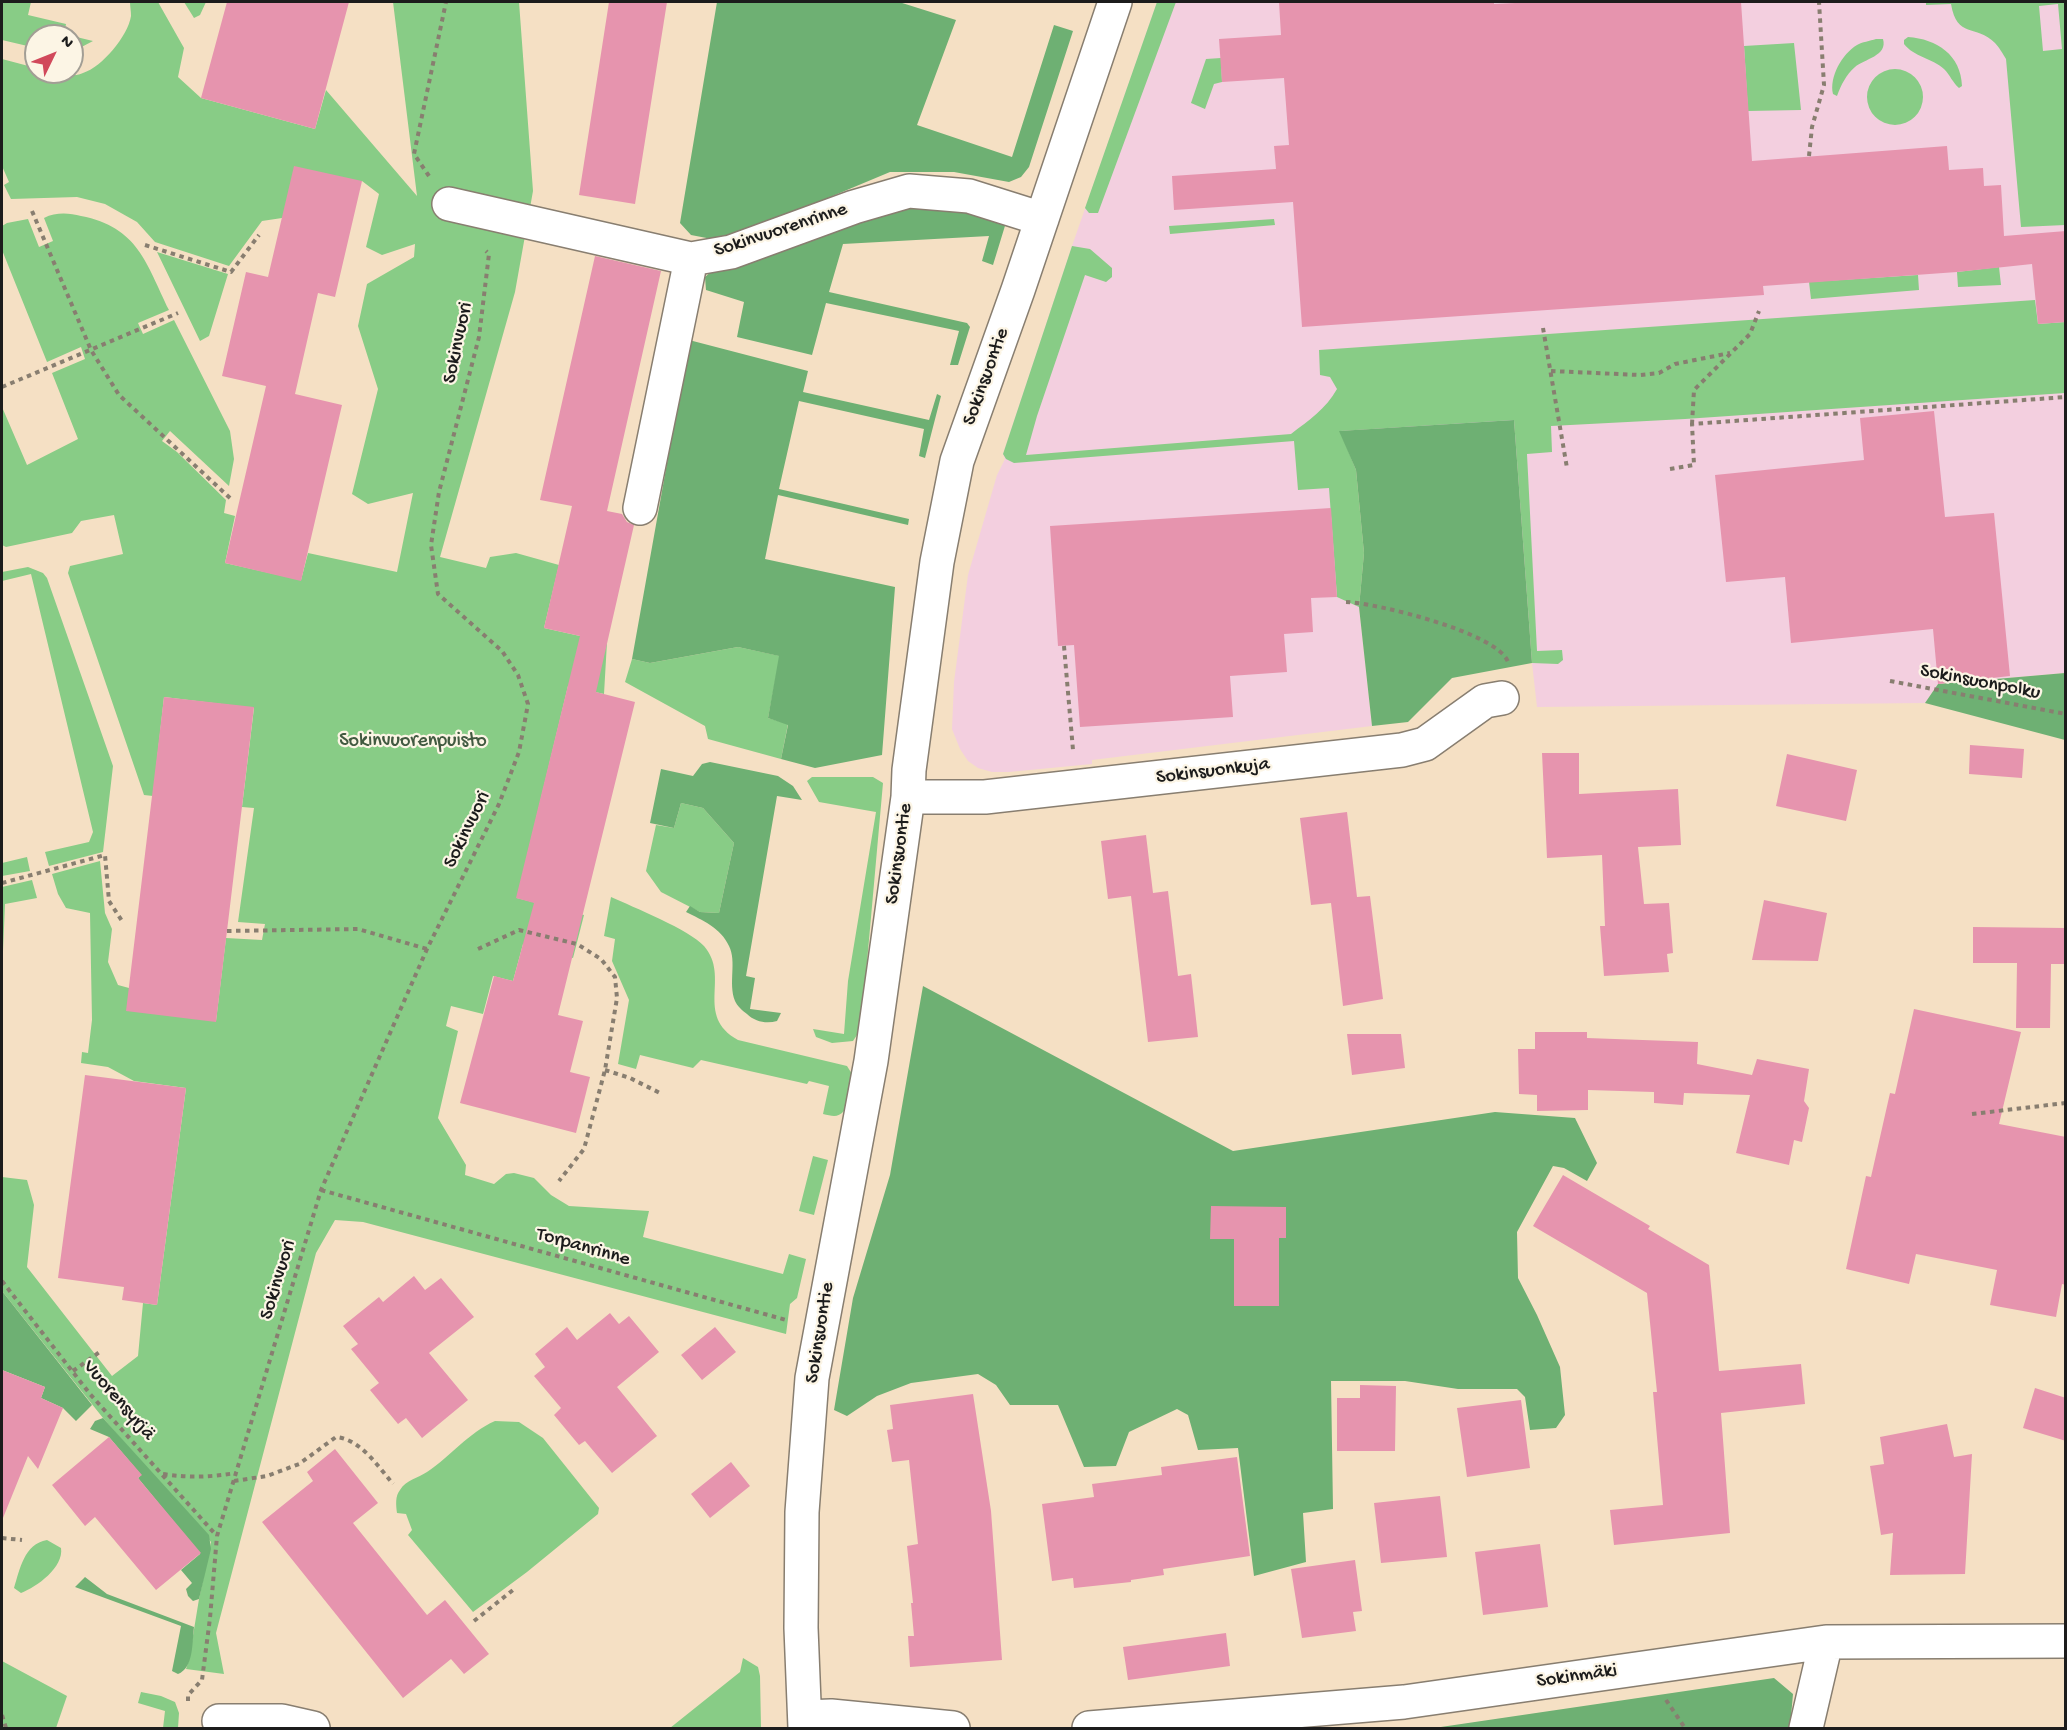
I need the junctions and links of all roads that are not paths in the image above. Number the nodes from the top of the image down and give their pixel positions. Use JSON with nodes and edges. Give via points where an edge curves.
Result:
{"nodes":[{"id":1,"x":1115,"y":2,"type":"edge"},
{"id":2,"x":449,"y":204,"type":"road end"},
{"id":3,"x":1042,"y":219,"type":"junction"},
{"id":4,"x":692,"y":258,"type":"junction"},
{"id":5,"x":640,"y":508,"type":"dead end"},
{"id":6,"x":1506,"y":682,"type":"road end"},
{"id":7,"x":908,"y":797,"type":"junction"},
{"id":8,"x":2066,"y":1641,"type":"edge"},
{"id":9,"x":1826,"y":1642,"type":"junction"},
{"id":10,"x":219,"y":1721,"type":"dead end"},
{"id":11,"x":805,"y":1723,"type":"edge"},
{"id":12,"x":313,"y":1728,"type":"edge"},
{"id":13,"x":953,"y":1728,"type":"edge"},
{"id":14,"x":1089,"y":1728,"type":"edge"},
{"id":15,"x":1806,"y":1728,"type":"edge"}],
"edges":[{"from":1,"to":3,"type":"street","name":"Sokinsuontie"},
{"from":2,"to":4,"type":"street","name":"Sokinvuorenrinne"},
{"from":3,"to":4,"type":"street","name":"Sokinvuorenrinne","via":[[969,196],[909,190],[730,252]]},
{"from":3,"to":7,"type":"street","name":"Sokinsuontie","via":[[957,460],[937,562]]},
{"from":4,"to":5,"type":"street"},
{"from":6,"to":7,"type":"street","name":"Sokinsuonkuja","via":[[1425,744],[1402,750],[985,797]]},
{"from":7,"to":11,"type":"street","name":"Sokinsuontie","via":[[871,1061],[812,1378],[802,1512]]},
{"from":8,"to":9,"type":"street","name":"Sokinmäki"},
{"from":9,"to":14,"type":"street","name":"Sokinmäki","via":[[1404,1702]]},
{"from":9,"to":15,"type":"street"},
{"from":10,"to":12,"type":"street","via":[[282,1722]]},
{"from":11,"to":13,"type":"street","via":[[831,1716]]}]}
